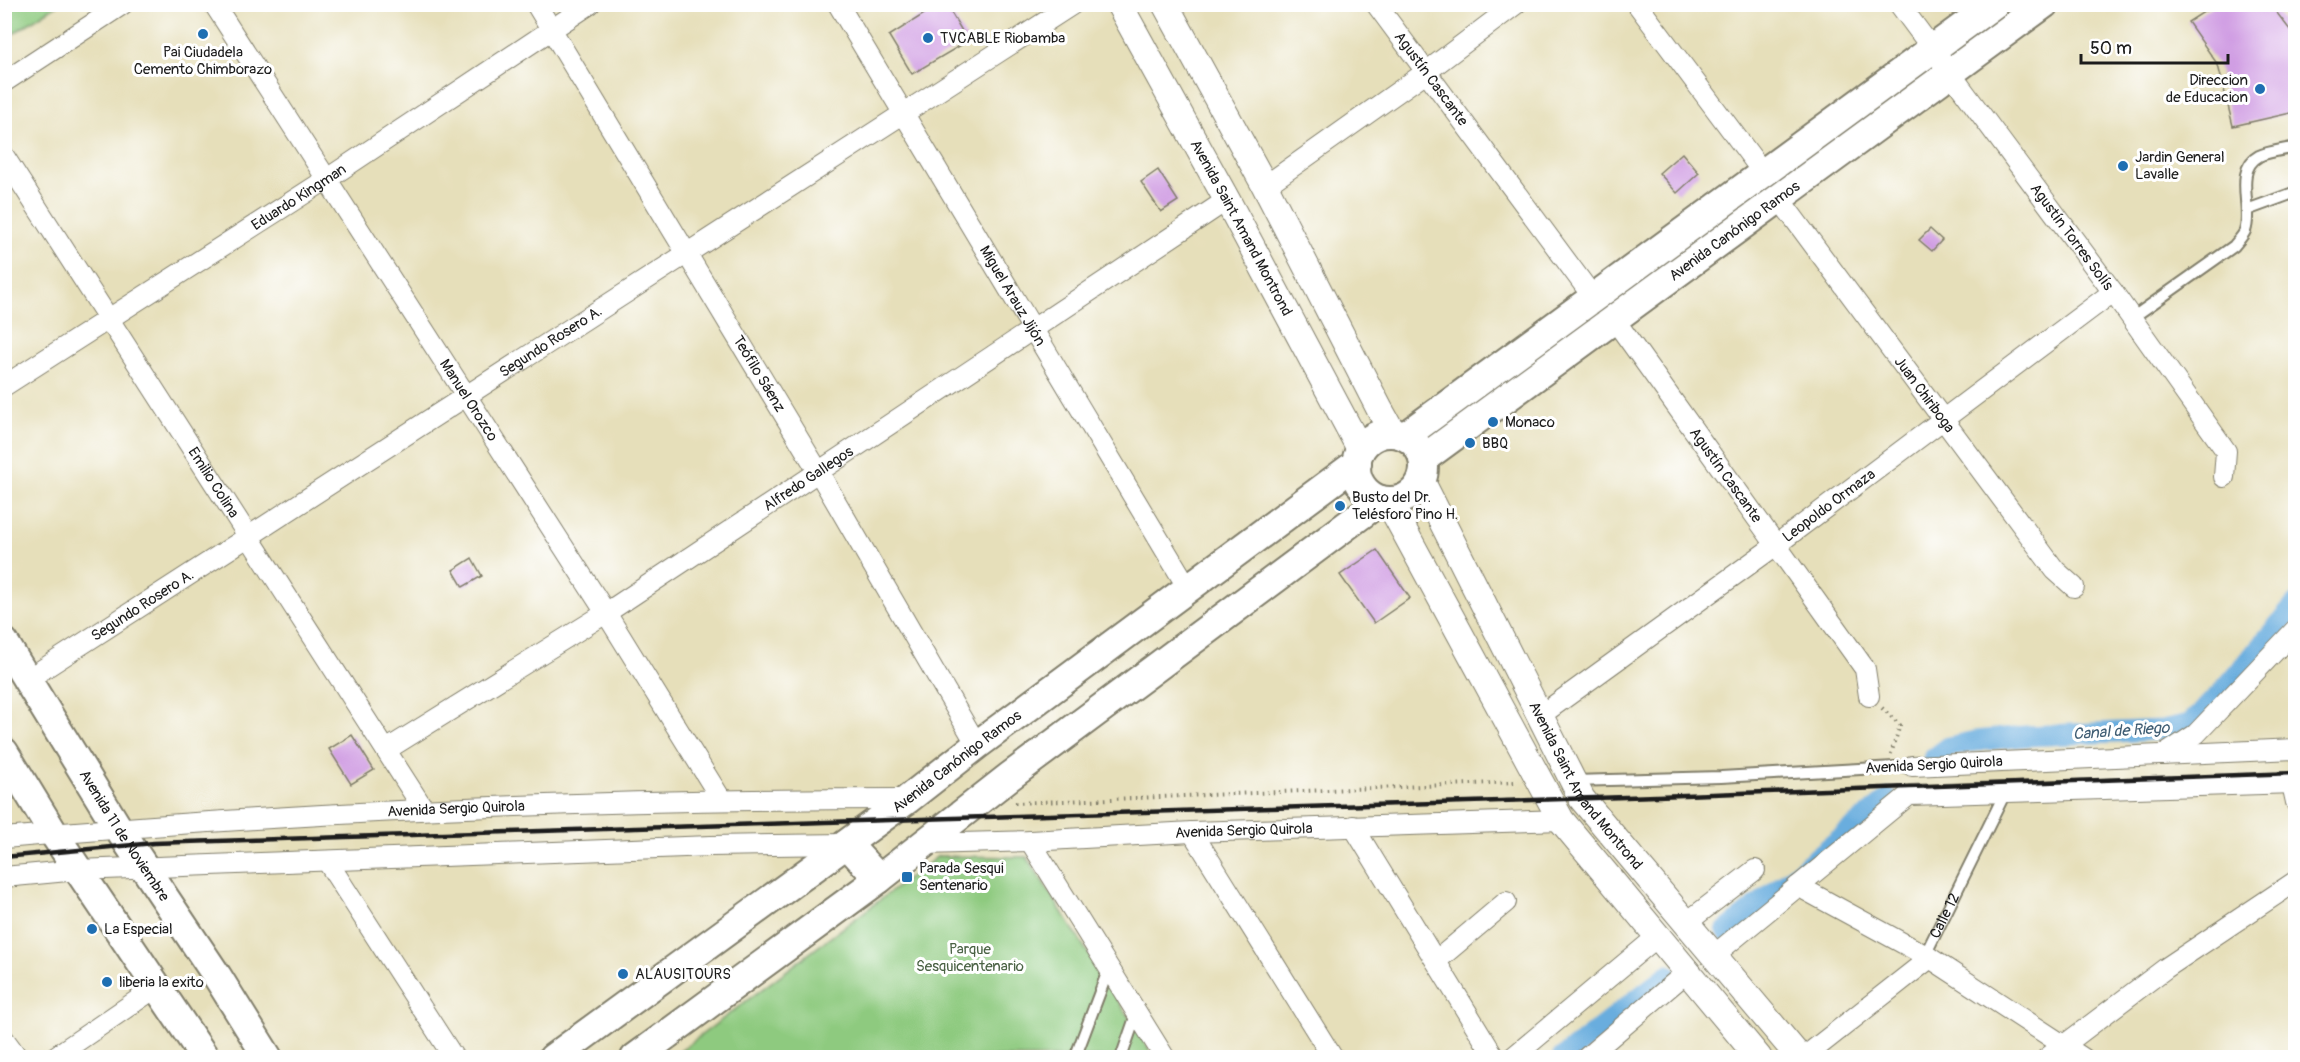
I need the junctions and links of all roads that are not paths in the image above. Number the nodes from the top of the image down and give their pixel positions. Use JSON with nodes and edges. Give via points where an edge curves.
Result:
{"nodes":[{"id":1,"x":123,"y":4,"type":"edge"},
{"id":2,"x":214,"y":4,"type":"edge"},
{"id":3,"x":536,"y":4,"type":"edge"},
{"id":4,"x":590,"y":4,"type":"edge"},
{"id":5,"x":838,"y":4,"type":"edge"},
{"id":6,"x":1073,"y":4,"type":"edge"},
{"id":7,"x":1119,"y":4,"type":"edge"},
{"id":8,"x":1165,"y":4,"type":"edge"},
{"id":9,"x":1376,"y":4,"type":"edge"},
{"id":10,"x":1516,"y":4,"type":"edge"},
{"id":11,"x":1636,"y":4,"type":"edge"},
{"id":12,"x":1899,"y":4,"type":"edge"},
{"id":13,"x":1994,"y":4,"type":"edge"},
{"id":14,"x":2044,"y":4,"type":"edge"},
{"id":15,"x":551,"y":30,"type":"junction"},
{"id":16,"x":1933,"y":49,"type":"junction"},
{"id":17,"x":1426,"y":72,"type":"junction"},
{"id":18,"x":1950,"y":74,"type":"junction"},
{"id":19,"x":4,"y":82,"type":"edge"},
{"id":20,"x":904,"y":114,"type":"junction"},
{"id":21,"x":2295,"y":147,"type":"edge"},
{"id":22,"x":4,"y":156,"type":"edge"},
{"id":23,"x":327,"y":179,"type":"junction"},
{"id":24,"x":1265,"y":186,"type":"junction"},
{"id":25,"x":1771,"y":186,"type":"junction"},
{"id":26,"x":2295,"y":192,"type":"edge"},
{"id":27,"x":1227,"y":200,"type":"junction"},
{"id":28,"x":2247,"y":210,"type":"junction"},
{"id":29,"x":687,"y":254,"type":"junction"},
{"id":30,"x":2113,"y":292,"type":"junction"},
{"id":31,"x":1593,"y":297,"type":"junction"},
{"id":32,"x":2132,"y":318,"type":"junction"},
{"id":33,"x":1614,"y":319,"type":"junction"},
{"id":34,"x":109,"y":321,"type":"junction"},
{"id":35,"x":1035,"y":329,"type":"junction"},
{"id":36,"x":4,"y":386,"type":"edge"},
{"id":37,"x":466,"y":396,"type":"junction"},
{"id":38,"x":1944,"y":421,"type":"junction"},
{"id":39,"x":1399,"y":435,"type":"junction"},
{"id":40,"x":1359,"y":457,"type":"junction"},
{"id":41,"x":1422,"y":470,"type":"junction"},
{"id":42,"x":818,"y":471,"type":"junction"},
{"id":43,"x":2224,"y":477,"type":"dead end"},
{"id":44,"x":1384,"y":500,"type":"junction"},
{"id":45,"x":250,"y":536,"type":"junction"},
{"id":46,"x":1776,"y":545,"type":"junction"},
{"id":47,"x":2074,"y":587,"type":"dead end"},
{"id":48,"x":1188,"y":588,"type":"junction"},
{"id":49,"x":606,"y":613,"type":"junction"},
{"id":50,"x":2295,"y":629,"type":"edge"},
{"id":51,"x":4,"y":642,"type":"edge"},
{"id":52,"x":28,"y":679,"type":"junction"},
{"id":53,"x":1869,"y":696,"type":"dead end"},
{"id":54,"x":1541,"y":715,"type":"junction"},
{"id":55,"x":977,"y":745,"type":"junction"},
{"id":56,"x":2295,"y":749,"type":"edge"},
{"id":57,"x":386,"y":750,"type":"junction"},
{"id":58,"x":4,"y":752,"type":"edge"},
{"id":59,"x":2164,"y":755,"type":"junction"},
{"id":60,"x":1912,"y":766,"type":"joint"},
{"id":61,"x":1573,"y":781,"type":"junction"},
{"id":62,"x":2294,"y":790,"type":"edge"},
{"id":63,"x":2005,"y":793,"type":"junction"},
{"id":64,"x":721,"y":799,"type":"junction"},
{"id":65,"x":908,"y":799,"type":"junction"},
{"id":66,"x":423,"y":808,"type":"junction"},
{"id":67,"x":1562,"y":820,"type":"junction"},
{"id":68,"x":1353,"y":826,"type":"junction"},
{"id":69,"x":118,"y":828,"type":"junction"},
{"id":70,"x":1192,"y":832,"type":"junction"},
{"id":71,"x":54,"y":834,"type":"junction"},
{"id":72,"x":4,"y":838,"type":"edge"},
{"id":73,"x":1030,"y":841,"type":"junction"},
{"id":74,"x":846,"y":843,"type":"junction"},
{"id":75,"x":924,"y":844,"type":"junction"},
{"id":76,"x":327,"y":861,"type":"junction"},
{"id":77,"x":144,"y":867,"type":"junction"},
{"id":78,"x":78,"y":870,"type":"junction"},
{"id":79,"x":1755,"y":870,"type":"dead end"},
{"id":80,"x":4,"y":878,"type":"edge"},
{"id":81,"x":879,"y":879,"type":"junction"},
{"id":82,"x":2295,"y":881,"type":"edge"},
{"id":83,"x":1798,"y":886,"type":"junction"},
{"id":84,"x":1506,"y":902,"type":"dead end"},
{"id":85,"x":1686,"y":923,"type":"junction"},
{"id":86,"x":1658,"y":936,"type":"junction"},
{"id":87,"x":1713,"y":956,"type":"junction"},
{"id":88,"x":1930,"y":958,"type":"junction"},
{"id":89,"x":1436,"y":961,"type":"junction"},
{"id":90,"x":1110,"y":968,"type":"junction"},
{"id":91,"x":1687,"y":972,"type":"junction"},
{"id":92,"x":158,"y":986,"type":"junction"},
{"id":93,"x":1137,"y":1012,"type":"junction"},
{"id":94,"x":4,"y":1039,"type":"edge"},
{"id":95,"x":2065,"y":1045,"type":"junction"},
{"id":96,"x":18,"y":1058,"type":"edge"},
{"id":97,"x":53,"y":1058,"type":"edge"},
{"id":98,"x":205,"y":1058,"type":"edge"},
{"id":99,"x":268,"y":1058,"type":"edge"},
{"id":100,"x":454,"y":1058,"type":"edge"},
{"id":101,"x":553,"y":1058,"type":"edge"},
{"id":102,"x":635,"y":1058,"type":"edge"},
{"id":103,"x":1075,"y":1058,"type":"edge"},
{"id":104,"x":1121,"y":1058,"type":"edge"},
{"id":105,"x":1165,"y":1058,"type":"edge"},
{"id":106,"x":1333,"y":1058,"type":"edge"},
{"id":107,"x":1495,"y":1058,"type":"edge"},
{"id":108,"x":1512,"y":1058,"type":"edge"},
{"id":109,"x":1586,"y":1058,"type":"edge"},
{"id":110,"x":1759,"y":1058,"type":"edge"},
{"id":111,"x":1802,"y":1058,"type":"edge"},
{"id":112,"x":2047,"y":1058,"type":"edge"},
{"id":113,"x":2084,"y":1058,"type":"edge"}],
"edges":[{"from":1,"to":19,"type":"street"},
{"from":2,"to":23,"type":"street","name":"Manuel Orozco"},
{"from":3,"to":15,"type":"street","name":"Teófilo Sáenz"},
{"from":4,"to":15,"type":"street","name":"Eduardo Kingman"},
{"from":5,"to":20,"type":"street","name":"Miguel Arauz Jijón"},
{"from":6,"to":20,"type":"street","name":"Segundo Rosero A."},
{"from":7,"to":27,"type":"street","name":"Avenida Saint Amand Montrond"},
{"from":8,"to":24,"type":"street"},
{"from":9,"to":17,"type":"street","name":"Agustín Cascante"},
{"from":10,"to":17,"type":"street"},
{"from":11,"to":25,"type":"street","name":"Juan Chiriboga"},
{"from":12,"to":16,"type":"street","name":"Agustín Torres Solís"},
{"from":13,"to":16,"type":"main road","name":"Avenida Canónigo Ramos"},
{"from":14,"to":18,"type":"main road","name":"Avenida Canónigo Ramos"},
{"from":15,"to":23,"type":"street","name":"Eduardo Kingman"},
{"from":15,"to":29,"type":"street","name":"Teófilo Sáenz"},
{"from":16,"to":18,"type":"street","name":"Agustín Torres Solís"},
{"from":16,"to":25,"type":"main road","name":"Avenida Canónigo Ramos"},
{"from":17,"to":24,"type":"street"},
{"from":17,"to":31,"type":"street","name":"Agustín Cascante"},
{"from":18,"to":25,"type":"main road","name":"Avenida Canónigo Ramos"},
{"from":18,"to":30,"type":"street","name":"Agustín Torres Solís"},
{"from":20,"to":29,"type":"street","name":"Segundo Rosero A."},
{"from":20,"to":35,"type":"street","name":"Miguel Arauz Jijón"},
{"from":21,"to":28,"type":"lane","via":[[2259,157],[2249,166]]},
{"from":22,"to":34,"type":"street","name":"Emilio Colina"},
{"from":23,"to":34,"type":"street","name":"Eduardo Kingman"},
{"from":23,"to":37,"type":"street","name":"Manuel Orozco"},
{"from":24,"to":39,"type":"street","via":[[1380,410]]},
{"from":25,"to":31,"type":"main road","name":"Avenida Canónigo Ramos"},
{"from":25,"to":33,"type":"main road","name":"Avenida Canónigo Ramos"},
{"from":25,"to":38,"type":"street","name":"Juan Chiriboga"},
{"from":26,"to":28,"type":"lane"},
{"from":27,"to":35,"type":"street","name":"Alfredo Gallegos"},
{"from":27,"to":40,"type":"street","name":"Avenida Saint Amand Montrond"},
{"from":28,"to":32,"type":"lane","via":[[2245,232],[2234,246]]},
{"from":29,"to":37,"type":"street","name":"Segundo Rosero A."},
{"from":29,"to":42,"type":"street","name":"Teófilo Sáenz"},
{"from":30,"to":32,"type":"street","name":"Agustín Torres Solís"},
{"from":30,"to":38,"type":"street","name":"Leopoldo Ormaza"},
{"from":31,"to":39,"type":"main road","name":"Avenida Canónigo Ramos"},
{"from":32,"to":43,"type":"street","name":"Agustín Torres Solís","via":[[2226,451]]},
{"from":33,"to":41,"type":"main road","name":"Avenida Canónigo Ramos"},
{"from":33,"to":46,"type":"street","name":"Agustín Cascante"},
{"from":34,"to":36,"type":"street","name":"Eduardo Kingman"},
{"from":34,"to":45,"type":"street","name":"Emilio Colina"},
{"from":35,"to":42,"type":"street","name":"Alfredo Gallegos"},
{"from":35,"to":48,"type":"street","name":"Miguel Arauz Jijón"},
{"from":37,"to":45,"type":"street","name":"Segundo Rosero A."},
{"from":37,"to":49,"type":"street","name":"Manuel Orozco"},
{"from":38,"to":46,"type":"street","name":"Leopoldo Ormaza"},
{"from":38,"to":47,"type":"street","name":"Juan Chiriboga","via":[[2055,570]]},
{"from":39,"to":40,"type":"main road","name":"Avenida Canónigo Ramos","via":[[1378,436]]},
{"from":39,"to":41,"type":"main road","via":[[1413,442]]},
{"from":40,"to":44,"type":"main road","via":[[1357,471],[1362,486]]},
{"from":40,"to":48,"type":"main road","name":"Avenida Canónigo Ramos"},
{"from":41,"to":44,"type":"main road","name":"Avenida Canónigo Ramos","via":[[1416,489],[1408,496]]},
{"from":41,"to":54,"type":"street","name":"Avenida Saint Amand Montrond"},
{"from":42,"to":49,"type":"street","name":"Alfredo Gallegos"},
{"from":42,"to":55,"type":"street","name":"Teófilo Sáenz"},
{"from":44,"to":67,"type":"street"},
{"from":44,"to":75,"type":"main road","name":"Avenida Canónigo Ramos"},
{"from":45,"to":52,"type":"street","name":"Segundo Rosero A."},
{"from":45,"to":57,"type":"street","name":"Emilio Colina"},
{"from":46,"to":53,"type":"street","name":"Agustín Cascante","via":[[1864,669]]},
{"from":46,"to":54,"type":"street","name":"Leopoldo Ormaza"},
{"from":48,"to":55,"type":"main road","name":"Avenida Canónigo Ramos"},
{"from":49,"to":57,"type":"street","name":"Alfredo Gallegos"},
{"from":49,"to":64,"type":"street","name":"Manuel Orozco"},
{"from":50,"to":59,"type":"street","via":[[2196,734]]},
{"from":51,"to":52,"type":"main road","name":"Avenida 11 de Noviembre"},
{"from":52,"to":69,"type":"main road","name":"Avenida 11 de Noviembre"},
{"from":54,"to":61,"type":"street","name":"Avenida Saint Amand Montrond"},
{"from":55,"to":65,"type":"main road","name":"Avenida Canónigo Ramos"},
{"from":56,"to":59,"type":"street","name":"Avenida Sergio Quirola"},
{"from":57,"to":66,"type":"street","name":"Emilio Colina"},
{"from":58,"to":71,"type":"main road"},
{"from":59,"to":60,"type":"street","name":"Avenida Sergio Quirola"},
{"from":60,"to":61,"type":"lane","name":"Avenida Sergio Quirola"},
{"from":61,"to":85,"type":"street","name":"Avenida Saint Amand Montrond","via":[[1582,799]]},
{"from":62,"to":63,"type":"street","name":"Avenida Sergio Quirola"},
{"from":63,"to":83,"type":"street","name":"Avenida Sergio Quirola","via":[[1909,795]]},
{"from":63,"to":88,"type":"lane","name":"Calle 12","via":[[1929,947]]},
{"from":64,"to":65,"type":"street","name":"Avenida Sergio Quirola"},
{"from":64,"to":66,"type":"street","name":"Avenida Sergio Quirola"},
{"from":65,"to":74,"type":"main road","name":"Avenida Canónigo Ramos"},
{"from":66,"to":69,"type":"street","name":"Avenida Sergio Quirola"},
{"from":67,"to":68,"type":"street","name":"Avenida Sergio Quirola"},
{"from":67,"to":86,"type":"street"},
{"from":68,"to":70,"type":"street","name":"Avenida Sergio Quirola"},
{"from":68,"to":89,"type":"street"},
{"from":69,"to":71,"type":"street","name":"Avenida Sergio Quirola"},
{"from":69,"to":77,"type":"main road","name":"Avenida 11 de Noviembre"},
{"from":70,"to":73,"type":"street","name":"Avenida Sergio Quirola"},
{"from":70,"to":106,"type":"street"},
{"from":71,"to":72,"type":"street","name":"Avenida Sergio Quirola"},
{"from":71,"to":78,"type":"main road"},
{"from":73,"to":75,"type":"street","name":"Avenida Sergio Quirola"},
{"from":73,"to":90,"type":"street"},
{"from":74,"to":76,"type":"street"},
{"from":74,"to":81,"type":"main road"},
{"from":74,"to":101,"type":"main road","name":"Avenida Canónigo Ramos"},
{"from":75,"to":81,"type":"main road","name":"Avenida Canónigo Ramos"},
{"from":76,"to":77,"type":"street"},
{"from":76,"to":100,"type":"street"},
{"from":77,"to":78,"type":"street"},
{"from":77,"to":99,"type":"main road","name":"Avenida 11 de Noviembre"},
{"from":78,"to":80,"type":"street"},
{"from":78,"to":92,"type":"main road"},
{"from":79,"to":85,"type":"street"},
{"from":81,"to":102,"type":"main road","name":"Avenida Canónigo Ramos"},
{"from":82,"to":95,"type":"street","via":[[2166,968]]},
{"from":83,"to":87,"type":"street"},
{"from":83,"to":88,"type":"street"},
{"from":84,"to":89,"type":"street"},
{"from":85,"to":87,"type":"street","name":"Avenida Saint Amand Montrond"},
{"from":86,"to":91,"type":"street"},
{"from":86,"to":108,"type":"street"},
{"from":87,"to":111,"type":"street","name":"Avenida Saint Amand Montrond"},
{"from":88,"to":95,"type":"street"},
{"from":88,"to":111,"type":"street","name":"Calle 12"},
{"from":89,"to":107,"type":"street"},
{"from":90,"to":93,"type":"street"},
{"from":90,"to":103,"type":"lane"},
{"from":91,"to":109,"type":"street"},
{"from":91,"to":110,"type":"street"},
{"from":92,"to":97,"type":"street"},
{"from":92,"to":98,"type":"main road"},
{"from":93,"to":104,"type":"lane"},
{"from":93,"to":105,"type":"street"},
{"from":94,"to":96,"type":"street"},
{"from":95,"to":112,"type":"street"},
{"from":95,"to":113,"type":"street"}]}
